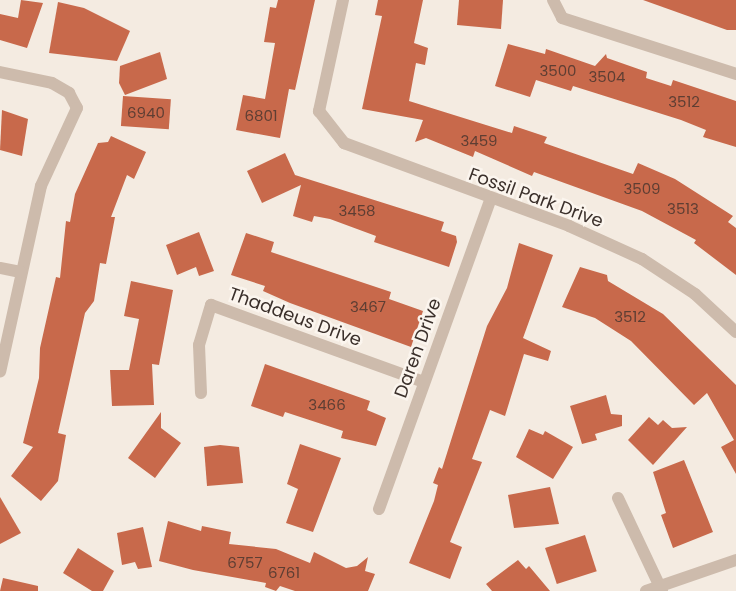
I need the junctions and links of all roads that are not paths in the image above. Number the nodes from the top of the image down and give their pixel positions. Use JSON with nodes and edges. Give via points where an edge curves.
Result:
{"nodes":[{"id":1,"x":343,"y":0,"type":"edge"},
{"id":2,"x":553,"y":0,"type":"edge"},
{"id":3,"x":0,"y":72,"type":"edge"},
{"id":4,"x":736,"y":74,"type":"edge"},
{"id":5,"x":490,"y":200,"type":"junction"},
{"id":6,"x":0,"y":268,"type":"edge"},
{"id":7,"x":21,"y":272,"type":"junction"},
{"id":8,"x":736,"y":332,"type":"edge"},
{"id":9,"x":0,"y":372,"type":"edge"},
{"id":10,"x":424,"y":382,"type":"junction"},
{"id":11,"x":201,"y":394,"type":"dead end"},
{"id":12,"x":618,"y":498,"type":"dead end"},
{"id":13,"x":379,"y":509,"type":"dead end"},
{"id":14,"x":736,"y":560,"type":"edge"},
{"id":15,"x":661,"y":588,"type":"edge"},
{"id":16,"x":646,"y":591,"type":"edge"}],
"edges":[{"from":1,"to":5,"type":"street","name":"Fossil Park Drive","via":[[319,111],[344,143]]},
{"from":2,"to":4,"type":"street","via":[[562,18]]},
{"from":3,"to":7,"type":"street","via":[[52,83],[69,93],[77,108],[41,186]]},
{"from":5,"to":8,"type":"street","name":"Fossil Park Drive","via":[[569,226],[642,259],[695,294]]},
{"from":5,"to":10,"type":"street","name":"Daren Drive"},
{"from":6,"to":7,"type":"street"},
{"from":7,"to":9,"type":"street"},
{"from":10,"to":11,"type":"street","name":"Thaddeus Drive","via":[[211,305],[199,345]]},
{"from":10,"to":13,"type":"street","name":"Daren Drive"},
{"from":12,"to":15,"type":"street"},
{"from":14,"to":15,"type":"street"},
{"from":15,"to":16,"type":"street"}]}
